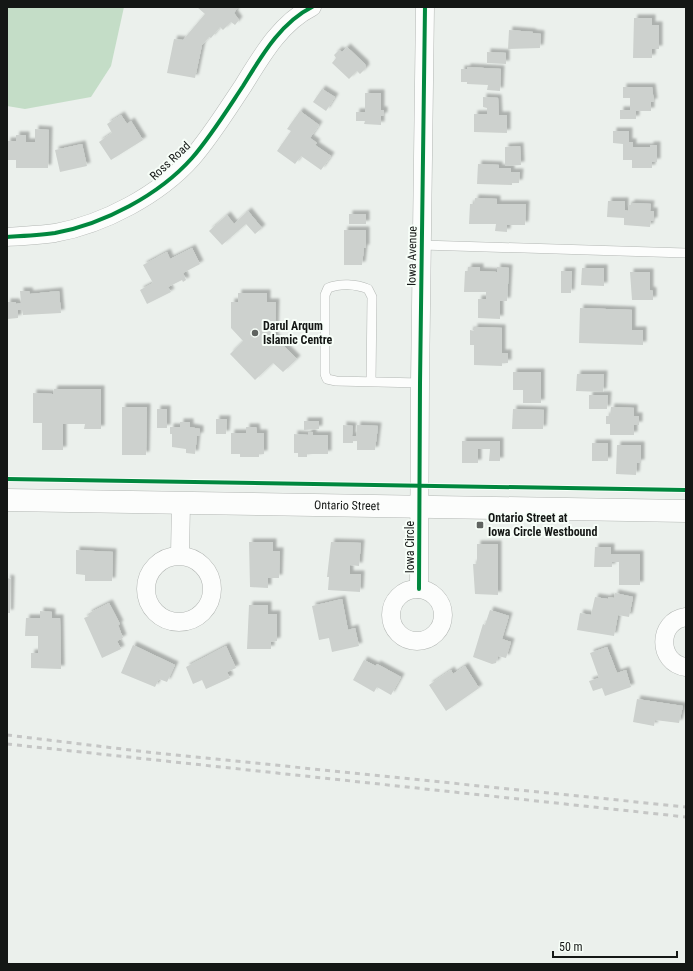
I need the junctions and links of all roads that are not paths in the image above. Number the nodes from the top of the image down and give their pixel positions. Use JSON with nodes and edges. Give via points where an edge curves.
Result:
{"nodes":[{"id":1,"x":312,"y":7,"type":"edge"},
{"id":2,"x":425,"y":7,"type":"edge"},
{"id":3,"x":7,"y":237,"type":"edge"},
{"id":4,"x":422,"y":245,"type":"junction"},
{"id":5,"x":686,"y":253,"type":"edge"},
{"id":6,"x":371,"y":382,"type":"junction"},
{"id":7,"x":420,"y":383,"type":"junction"},
{"id":8,"x":7,"y":500,"type":"edge"},
{"id":9,"x":181,"y":503,"type":"junction"},
{"id":10,"x":420,"y":506,"type":"junction"},
{"id":11,"x":686,"y":511,"type":"edge"},
{"id":12,"x":180,"y":555,"type":"dead end"},
{"id":13,"x":419,"y":589,"type":"dead end"},
{"id":14,"x":686,"y":617,"type":"edge"},
{"id":15,"x":686,"y":667,"type":"edge"}],
"edges":[{"from":1,"to":3,"type":"street","name":"Ross Road","via":[[285,26],[222,118],[191,158],[161,185],[128,208],[95,221],[56,233]]},
{"from":2,"to":4,"type":"street","name":"Iowa Avenue"},
{"from":4,"to":5,"type":"lane"},
{"from":4,"to":7,"type":"street","name":"Iowa Avenue"},
{"from":6,"to":6,"type":"lane","via":[[336,381],[327,379],[324,374],[328,288],[337,285],[361,286],[368,289],[372,297]]},
{"from":6,"to":7,"type":"lane"},
{"from":7,"to":10,"type":"street","name":"Iowa Avenue"},
{"from":8,"to":9,"type":"main road","name":"Ontario Street"},
{"from":9,"to":10,"type":"main road","name":"Ontario Street"},
{"from":9,"to":12,"type":"street"},
{"from":10,"to":11,"type":"main road","name":"Ontario Street"},
{"from":10,"to":13,"type":"street","name":"Iowa Circle"},
{"from":14,"to":15,"type":"street","via":[[672,623],[664,638],[667,655],[673,662]]}]}
